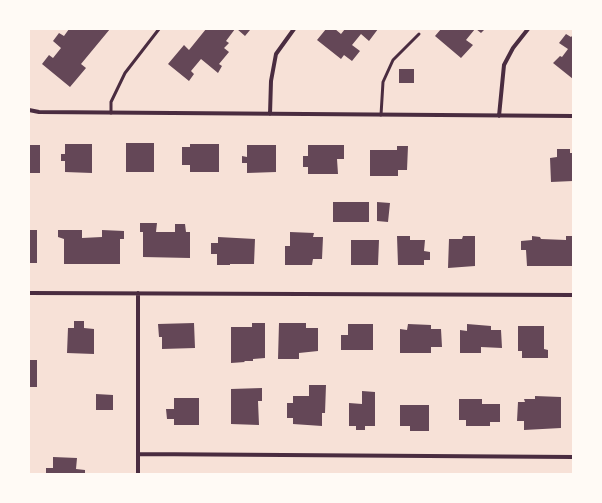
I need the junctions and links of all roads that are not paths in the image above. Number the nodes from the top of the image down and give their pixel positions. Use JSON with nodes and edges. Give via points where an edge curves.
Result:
{"nodes":[{"id":1,"x":159,"y":29,"type":"edge"},
{"id":2,"x":294,"y":29,"type":"edge"},
{"id":3,"x":528,"y":29,"type":"edge"},
{"id":4,"x":420,"y":34,"type":"dead end"},
{"id":5,"x":29,"y":110,"type":"edge"},
{"id":6,"x":111,"y":113,"type":"junction"},
{"id":7,"x":270,"y":114,"type":"junction"},
{"id":8,"x":381,"y":115,"type":"junction"},
{"id":9,"x":499,"y":116,"type":"junction"},
{"id":10,"x":573,"y":116,"type":"edge"},
{"id":11,"x":29,"y":293,"type":"edge"},
{"id":12,"x":138,"y":293,"type":"junction"},
{"id":13,"x":573,"y":295,"type":"edge"},
{"id":14,"x":138,"y":454,"type":"junction"},
{"id":15,"x":573,"y":457,"type":"edge"},
{"id":16,"x":138,"y":474,"type":"edge"}],
"edges":[{"from":1,"to":6,"type":"lane","via":[[125,73],[112,102]]},
{"from":2,"to":7,"type":"street","via":[[276,54],[271,81]]},
{"from":3,"to":9,"type":"street","via":[[504,65]]},
{"from":4,"to":8,"type":"lane","via":[[393,60],[383,82]]},
{"from":5,"to":6,"type":"street"},
{"from":6,"to":7,"type":"street"},
{"from":7,"to":8,"type":"street"},
{"from":8,"to":9,"type":"street"},
{"from":9,"to":10,"type":"street"},
{"from":11,"to":12,"type":"street"},
{"from":12,"to":13,"type":"street"},
{"from":12,"to":14,"type":"street"},
{"from":14,"to":15,"type":"street"},
{"from":14,"to":16,"type":"street"}]}
